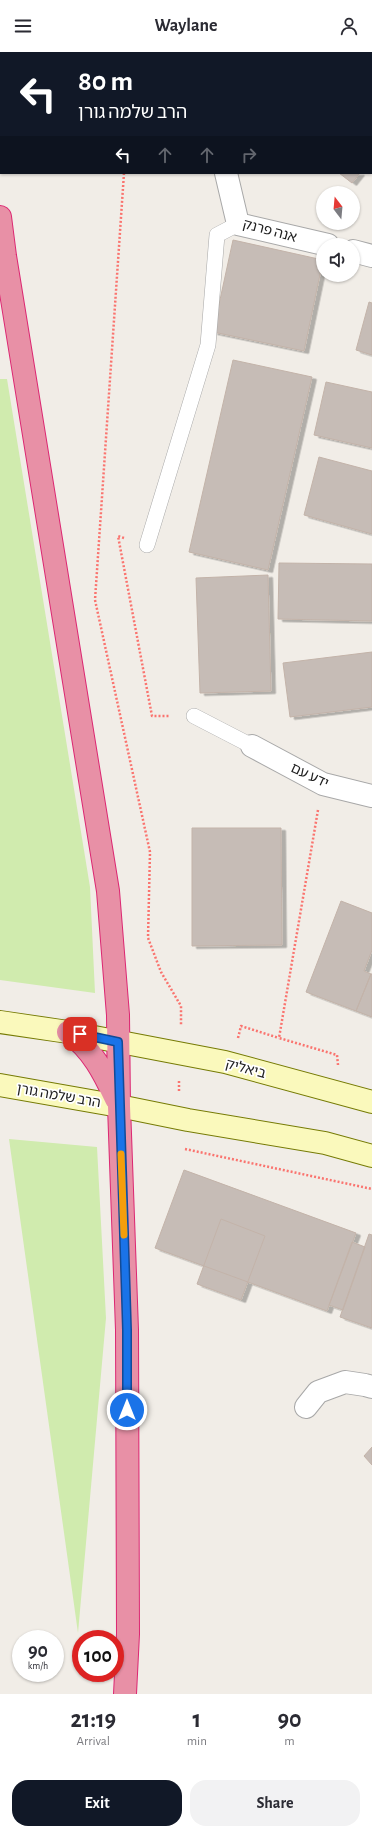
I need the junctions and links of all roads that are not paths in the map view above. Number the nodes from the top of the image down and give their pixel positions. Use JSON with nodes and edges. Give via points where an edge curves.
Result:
{"nodes":[{"id":1,"x":226,"y":174,"type":"edge"},
{"id":2,"x":0,"y":217,"type":"edge"},
{"id":3,"x":238,"y":224,"type":"junction"},
{"id":4,"x":316,"y":242,"type":"edge"},
{"id":5,"x":360,"y":253,"type":"edge"},
{"id":6,"x":372,"y":256,"type":"edge"},
{"id":7,"x":147,"y":545,"type":"road end"},
{"id":8,"x":194,"y":716,"type":"road end"},
{"id":9,"x":252,"y":746,"type":"joint"},
{"id":10,"x":372,"y":796,"type":"edge"},
{"id":11,"x":0,"y":1022,"type":"edge"},
{"id":12,"x":68,"y":1032,"type":"junction"},
{"id":13,"x":118,"y":1042,"type":"junction"},
{"id":14,"x":0,"y":1085,"type":"edge"},
{"id":15,"x":372,"y":1102,"type":"edge"},
{"id":16,"x":119,"y":1106,"type":"junction"},
{"id":17,"x":372,"y":1156,"type":"edge"},
{"id":18,"x":372,"y":1387,"type":"edge"},
{"id":19,"x":306,"y":1407,"type":"dead end"},
{"id":20,"x":125,"y":1694,"type":"edge"}],
"edges":[{"from":1,"to":3,"type":"street","name":"אנה פרנק"},
{"from":2,"to":13,"type":"highway","via":[[108,890]]},
{"from":3,"to":4,"type":"street","name":"אנה פרנק"},
{"from":3,"to":7,"type":"lane","via":[[217,235],[208,345]]},
{"from":5,"to":6,"type":"street"},
{"from":8,"to":9,"type":"lane"},
{"from":9,"to":10,"type":"street","name":"ידע עם","via":[[323,784]]},
{"from":11,"to":12,"type":"main road"},
{"from":12,"to":13,"type":"main road"},
{"from":12,"to":16,"type":"highway","via":[[96,1059]]},
{"from":13,"to":15,"type":"main road","name":"ביאליק","via":[[225,1062]]},
{"from":13,"to":16,"type":"highway"},
{"from":14,"to":16,"type":"main road","name":"הרב שלמה גורן"},
{"from":16,"to":17,"type":"main road","via":[[324,1143]]},
{"from":16,"to":20,"type":"highway","via":[[127,1330],[128,1634]]},
{"from":18,"to":19,"type":"street","via":[[345,1382],[318,1392]]}]}
